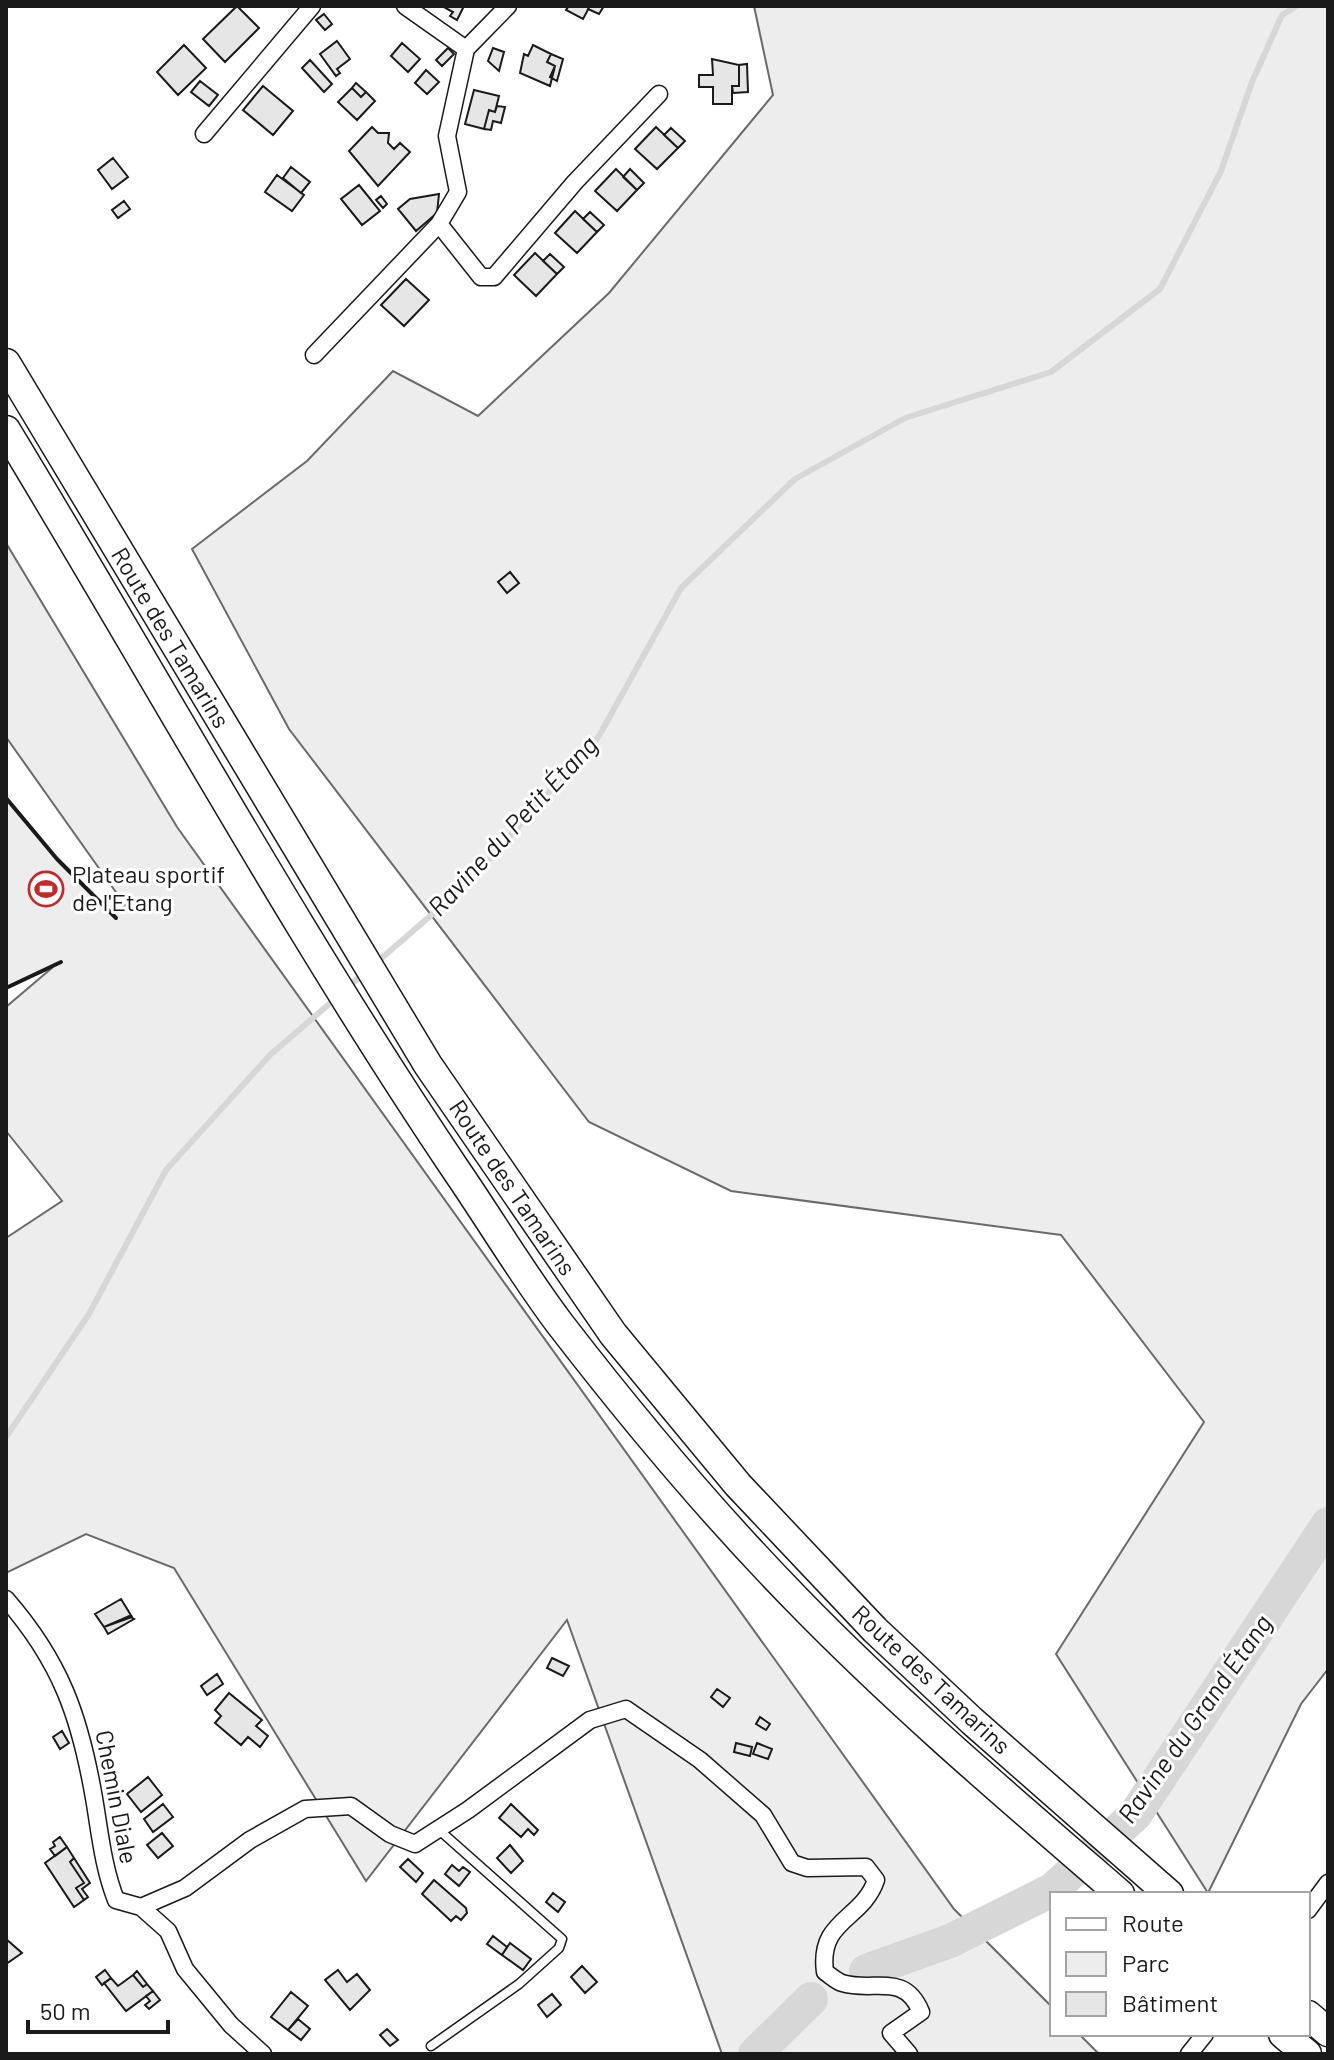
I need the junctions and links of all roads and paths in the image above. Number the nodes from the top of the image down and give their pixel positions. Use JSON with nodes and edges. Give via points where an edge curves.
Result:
{"nodes":[{"id":1,"x":312,"y":6,"type":"edge"},
{"id":2,"x":405,"y":6,"type":"edge"},
{"id":3,"x":508,"y":6,"type":"edge"},
{"id":4,"x":466,"y":49,"type":"junction"},
{"id":5,"x":659,"y":94,"type":"dead end"},
{"id":6,"x":204,"y":134,"type":"dead end"},
{"id":7,"x":439,"y":224,"type":"junction"},
{"id":8,"x":314,"y":355,"type":"dead end"},
{"id":9,"x":6,"y":363,"type":"edge"},
{"id":10,"x":6,"y":430,"type":"edge"},
{"id":11,"x":6,"y":1599,"type":"edge"},
{"id":12,"x":438,"y":1829,"type":"junction"},
{"id":13,"x":1328,"y":1883,"type":"edge"},
{"id":14,"x":1118,"y":1892,"type":"edge"},
{"id":15,"x":1167,"y":1892,"type":"edge"},
{"id":16,"x":141,"y":1907,"type":"junction"},
{"id":17,"x":1310,"y":1907,"type":"edge"},
{"id":18,"x":1310,"y":2017,"type":"edge"},
{"id":19,"x":1328,"y":2032,"type":"edge"},
{"id":20,"x":1203,"y":2036,"type":"edge"},
{"id":21,"x":1285,"y":2036,"type":"edge"},
{"id":22,"x":431,"y":2046,"type":"dead end"},
{"id":23,"x":263,"y":2054,"type":"edge"},
{"id":24,"x":909,"y":2054,"type":"edge"},
{"id":25,"x":1189,"y":2054,"type":"edge"},
{"id":26,"x":1307,"y":2054,"type":"edge"}],
"edges":[{"from":1,"to":6,"type":"street"},
{"from":2,"to":4,"type":"street"},
{"from":3,"to":4,"type":"street"},
{"from":4,"to":7,"type":"street","via":[[447,136],[458,192]]},
{"from":5,"to":7,"type":"street","via":[[494,277],[481,277]]},
{"from":7,"to":8,"type":"street"},
{"from":9,"to":15,"type":"highway","name":"Route des Tamarins","via":[[428,1065],[613,1334],[738,1485],[875,1630]]},
{"from":10,"to":14,"type":"highway","name":"Route des Tamarins","via":[[294,917],[396,1081],[558,1321],[660,1449],[797,1600],[962,1757]]},
{"from":11,"to":16,"type":"street","name":"Chemin Diale","via":[[35,1632],[75,1710],[105,1874],[116,1900]]},
{"from":12,"to":16,"type":"street","via":[[415,1844],[390,1834],[351,1806],[305,1809],[250,1840],[185,1888]]},
{"from":12,"to":22,"type":"lane","via":[[562,1939],[559,1948],[519,1984]]},
{"from":12,"to":24,"type":"street","via":[[590,1720],[626,1709],[700,1760],[763,1815],[792,1863],[807,1868],[866,1867],[876,1880],[871,1896],[832,1931],[822,1952],[825,1972],[842,1983],[898,1987],[914,1996],[921,2012],[891,2033]]},
{"from":13,"to":17,"type":"street"},
{"from":16,"to":23,"type":"street","name":"Chemin Diale","via":[[168,1931],[185,1969],[231,2025]]},
{"from":18,"to":19,"type":"highway"},
{"from":20,"to":25,"type":"street"},
{"from":21,"to":26,"type":"highway"}]}
